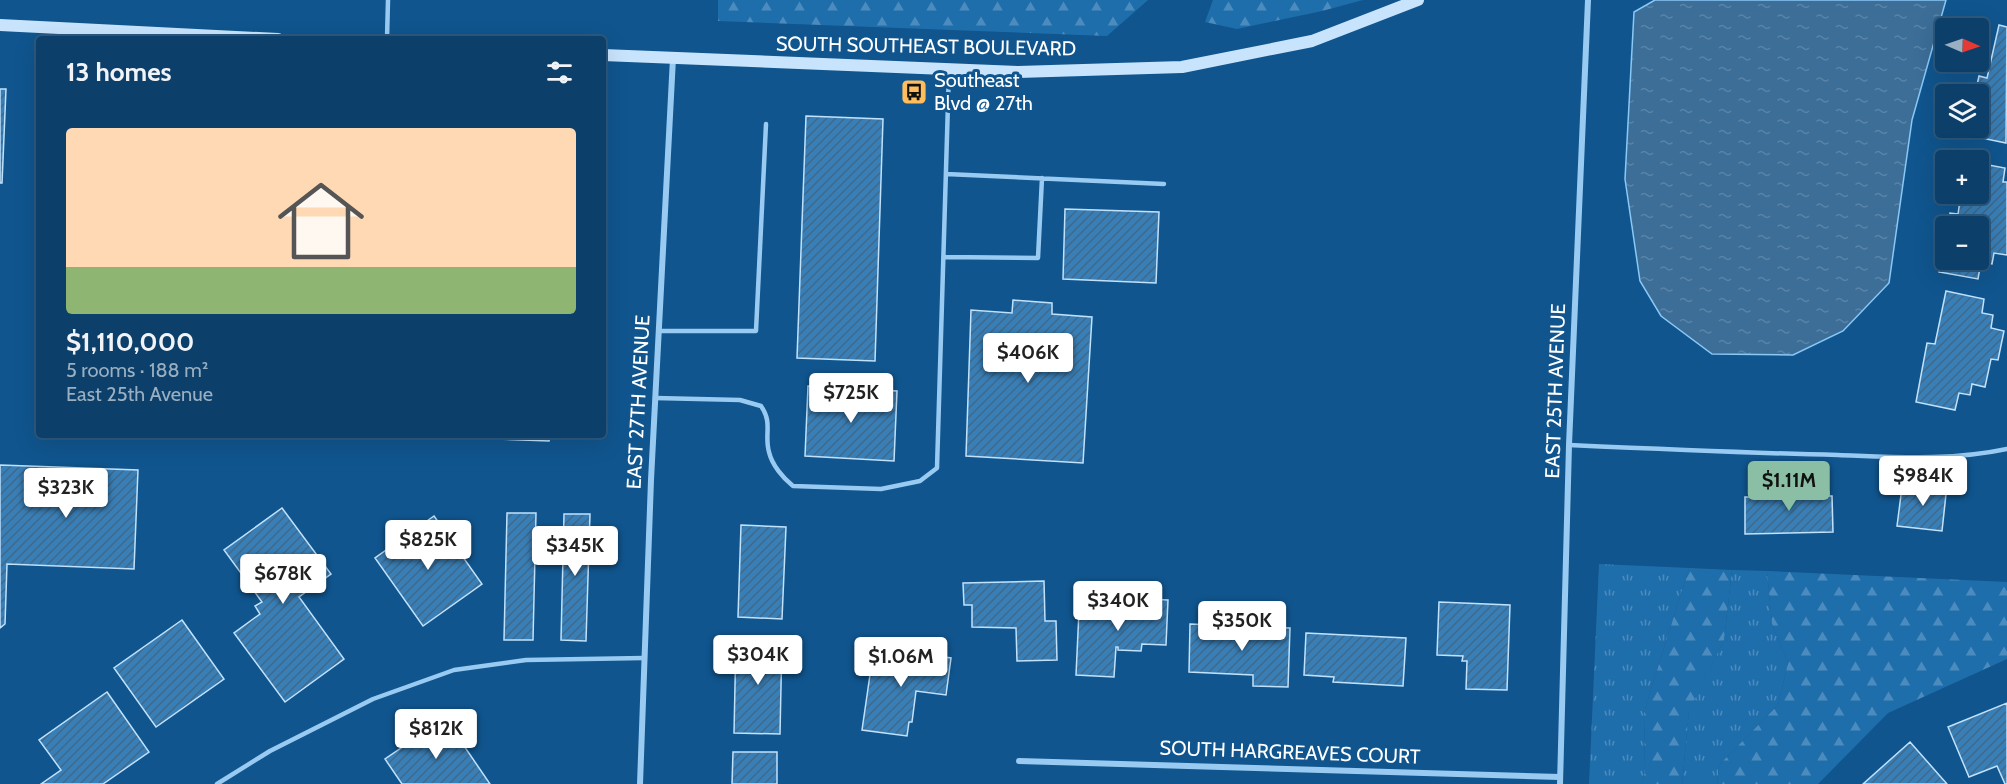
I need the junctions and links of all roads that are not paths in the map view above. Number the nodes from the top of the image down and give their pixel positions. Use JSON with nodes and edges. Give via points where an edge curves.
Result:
{"nodes":[{"id":1,"x":388,"y":0,"type":"edge"},
{"id":2,"x":1418,"y":0,"type":"edge"},
{"id":3,"x":1588,"y":0,"type":"edge"},
{"id":4,"x":0,"y":24,"type":"edge"},
{"id":5,"x":222,"y":36,"type":"edge"},
{"id":6,"x":387,"y":36,"type":"edge"},
{"id":7,"x":606,"y":55,"type":"edge"},
{"id":8,"x":673,"y":58,"type":"junction"},
{"id":9,"x":949,"y":70,"type":"junction"},
{"id":10,"x":766,"y":124,"type":"dead end"},
{"id":11,"x":946,"y":174,"type":"junction"},
{"id":12,"x":1042,"y":178,"type":"junction"},
{"id":13,"x":1164,"y":184,"type":"dead end"},
{"id":14,"x":944,"y":257,"type":"junction"},
{"id":15,"x":659,"y":331,"type":"junction"},
{"id":16,"x":655,"y":398,"type":"junction"},
{"id":17,"x":1569,"y":445,"type":"junction"},
{"id":18,"x":2007,"y":449,"type":"edge"},
{"id":19,"x":644,"y":658,"type":"junction"},
{"id":20,"x":1019,"y":761,"type":"dead end"},
{"id":21,"x":1560,"y":781,"type":"edge"},
{"id":22,"x":217,"y":784,"type":"edge"},
{"id":23,"x":640,"y":784,"type":"edge"}],
"edges":[{"from":1,"to":6,"type":"lane"},
{"from":2,"to":9,"type":"main road","name":"SOUTH SOUTHEAST BOULEVARD","via":[[1312,41],[1182,66],[1018,72]]},
{"from":3,"to":17,"type":"street","name":"EAST 25TH AVENUE"},
{"from":4,"to":5,"type":"main road"},
{"from":7,"to":8,"type":"main road","name":"SOUTH SOUTHEAST BOULEVARD"},
{"from":8,"to":9,"type":"main road","name":"SOUTH SOUTHEAST BOULEVARD"},
{"from":8,"to":15,"type":"street","name":"EAST 27TH AVENUE"},
{"from":9,"to":11,"type":"lane"},
{"from":10,"to":15,"type":"lane","via":[[756,332]]},
{"from":11,"to":12,"type":"lane"},
{"from":11,"to":14,"type":"lane"},
{"from":12,"to":13,"type":"lane"},
{"from":12,"to":14,"type":"lane","via":[[1038,258]]},
{"from":14,"to":16,"type":"lane","via":[[937,468],[920,481],[881,489],[793,486],[782,477],[769,452],[768,416],[761,406],[740,400]]},
{"from":15,"to":16,"type":"street","name":"EAST 27TH AVENUE"},
{"from":16,"to":19,"type":"street","name":"EAST 27TH AVENUE"},
{"from":17,"to":18,"type":"lane","via":[[1928,458]]},
{"from":17,"to":21,"type":"street","name":"EAST 25TH AVENUE"},
{"from":19,"to":22,"type":"lane","via":[[526,660],[454,670],[374,699],[270,751]]},
{"from":19,"to":23,"type":"street","name":"EAST 27TH AVENUE"},
{"from":20,"to":21,"type":"street","name":"SOUTH HARGREAVES COURT"}]}
